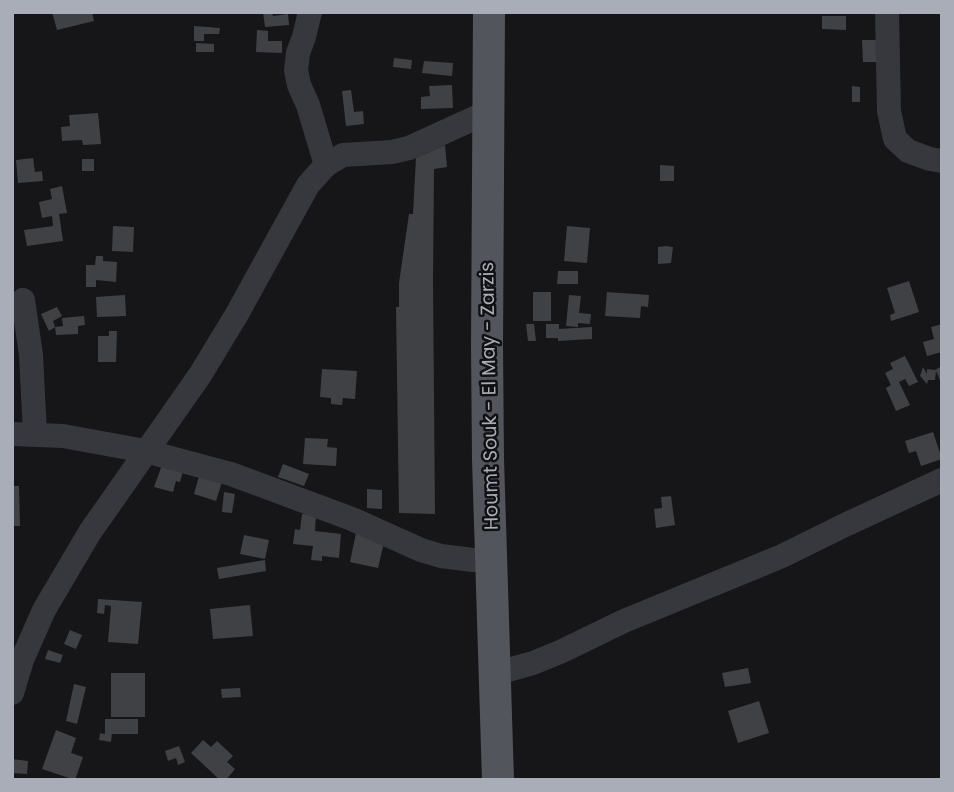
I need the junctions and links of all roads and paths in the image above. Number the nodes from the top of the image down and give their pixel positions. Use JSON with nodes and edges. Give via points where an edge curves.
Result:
{"nodes":[{"id":1,"x":310,"y":12,"type":"edge"},
{"id":2,"x":489,"y":12,"type":"edge"},
{"id":3,"x":887,"y":12,"type":"edge"},
{"id":4,"x":488,"y":112,"type":"junction"},
{"id":5,"x":942,"y":161,"type":"edge"},
{"id":6,"x":326,"y":165,"type":"junction"},
{"id":7,"x":23,"y":300,"type":"dead end"},
{"id":8,"x":24,"y":434,"type":"edge"},
{"id":9,"x":145,"y":451,"type":"junction"},
{"id":10,"x":942,"y":480,"type":"edge"},
{"id":11,"x":492,"y":559,"type":"junction"},
{"id":12,"x":494,"y":674,"type":"junction"},
{"id":13,"x":12,"y":693,"type":"edge"},
{"id":14,"x":498,"y":780,"type":"edge"}],
"edges":[{"from":1,"to":6,"type":"street","via":[[296,70]]},
{"from":2,"to":4,"type":"main road","name":"Houmt Souk - El May - Zarzis"},
{"from":3,"to":5,"type":"street","via":[[895,139],[908,151]]},
{"from":4,"to":6,"type":"street","via":[[409,148],[343,155]]},
{"from":4,"to":11,"type":"main road","name":"Houmt Souk - El May - Zarzis"},
{"from":6,"to":9,"type":"street","via":[[308,185],[200,375]]},
{"from":7,"to":8,"type":"street","via":[[31,355]]},
{"from":8,"to":9,"type":"street"},
{"from":9,"to":11,"type":"street","via":[[231,474],[421,550]]},
{"from":9,"to":13,"type":"street","via":[[44,610]]},
{"from":10,"to":12,"type":"street","via":[[782,556],[560,652]]},
{"from":11,"to":12,"type":"main road","name":"Houmt Souk - El May - Zarzis"},
{"from":12,"to":14,"type":"main road","name":"Houmt Souk - El May - Zarzis"}]}
